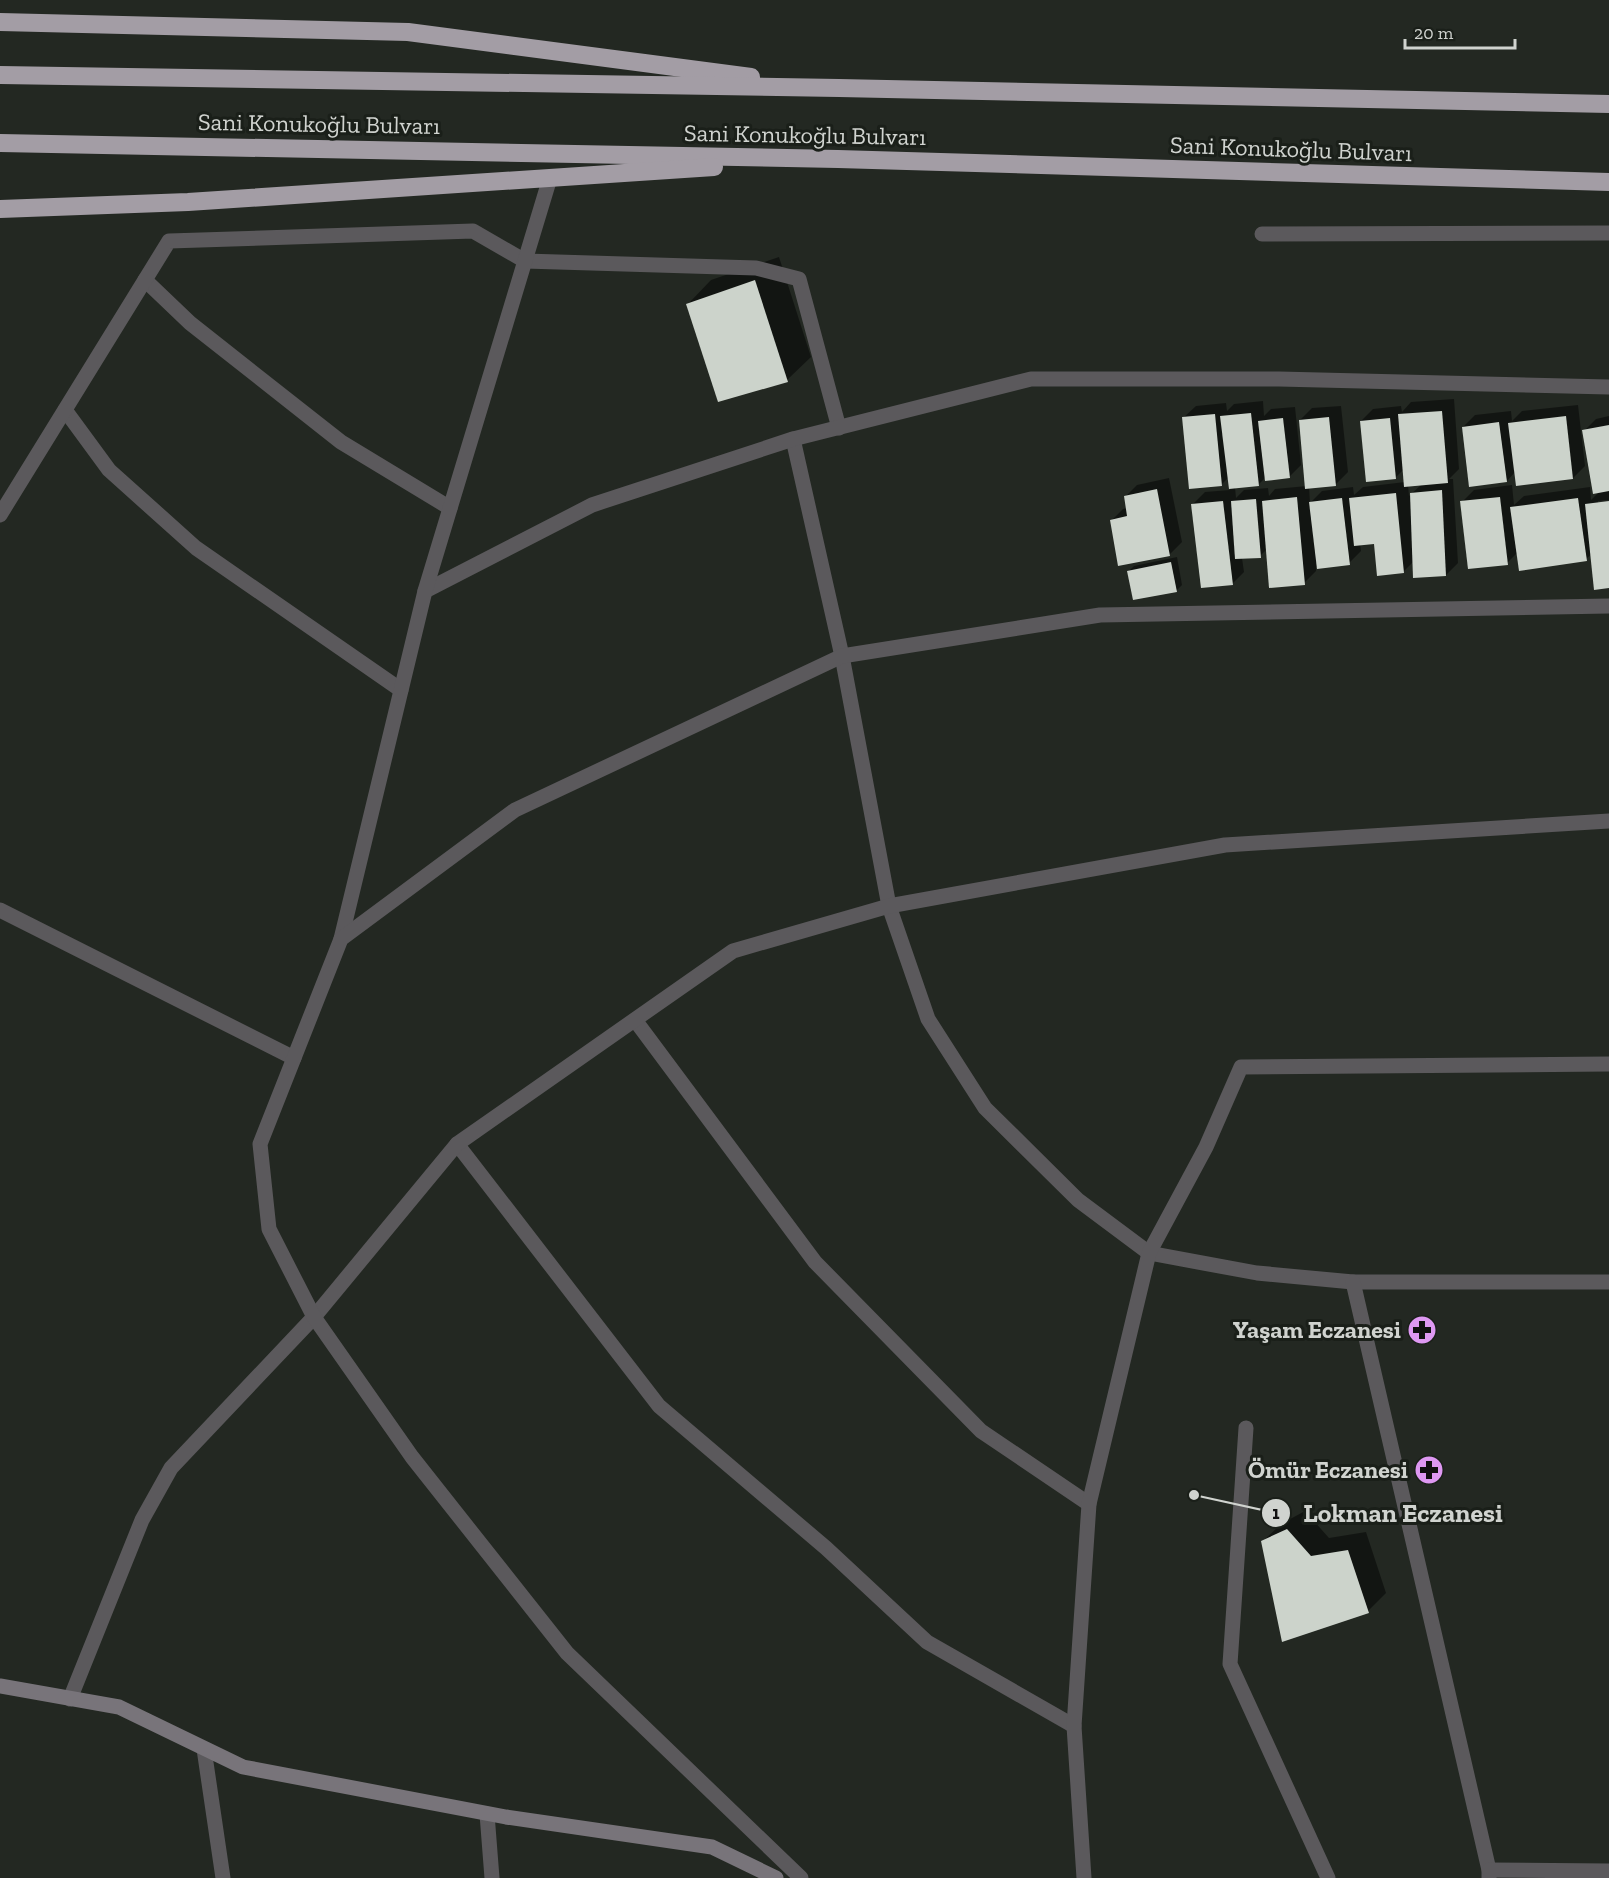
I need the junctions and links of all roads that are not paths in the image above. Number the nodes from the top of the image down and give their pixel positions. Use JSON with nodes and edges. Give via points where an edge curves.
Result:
{"nodes":[{"id":1,"x":0,"y":22,"type":"edge"},
{"id":2,"x":0,"y":75,"type":"edge"},
{"id":3,"x":839,"y":88,"type":"junction"},
{"id":4,"x":1609,"y":104,"type":"edge"},
{"id":5,"x":0,"y":143,"type":"edge"},
{"id":6,"x":838,"y":159,"type":"junction"},
{"id":7,"x":550,"y":178,"type":"junction"},
{"id":8,"x":1609,"y":182,"type":"edge"},
{"id":9,"x":0,"y":209,"type":"edge"},
{"id":10,"x":1609,"y":233,"type":"edge"},
{"id":11,"x":1262,"y":234,"type":"dead end"},
{"id":12,"x":525,"y":261,"type":"junction"},
{"id":13,"x":145,"y":280,"type":"junction"},
{"id":14,"x":1609,"y":387,"type":"edge"},
{"id":15,"x":65,"y":410,"type":"junction"},
{"id":16,"x":839,"y":428,"type":"junction"},
{"id":17,"x":793,"y":439,"type":"junction"},
{"id":18,"x":450,"y":508,"type":"junction"},
{"id":19,"x":0,"y":515,"type":"edge"},
{"id":20,"x":425,"y":591,"type":"junction"},
{"id":21,"x":1609,"y":606,"type":"edge"},
{"id":22,"x":842,"y":656,"type":"junction"},
{"id":23,"x":401,"y":690,"type":"junction"},
{"id":24,"x":1609,"y":821,"type":"edge"},
{"id":25,"x":889,"y":906,"type":"junction"},
{"id":26,"x":0,"y":910,"type":"edge"},
{"id":27,"x":341,"y":939,"type":"junction"},
{"id":28,"x":635,"y":1020,"type":"junction"},
{"id":29,"x":294,"y":1058,"type":"junction"},
{"id":30,"x":1609,"y":1064,"type":"edge"},
{"id":31,"x":457,"y":1144,"type":"junction"},
{"id":32,"x":1149,"y":1253,"type":"junction"},
{"id":33,"x":1353,"y":1282,"type":"junction"},
{"id":34,"x":1609,"y":1282,"type":"edge"},
{"id":35,"x":314,"y":1317,"type":"junction"},
{"id":36,"x":1246,"y":1428,"type":"dead end"},
{"id":37,"x":1089,"y":1504,"type":"junction"},
{"id":38,"x":0,"y":1686,"type":"edge"},
{"id":39,"x":70,"y":1699,"type":"junction"},
{"id":40,"x":1074,"y":1726,"type":"junction"},
{"id":41,"x":204,"y":1749,"type":"junction"},
{"id":42,"x":487,"y":1814,"type":"junction"},
{"id":43,"x":1609,"y":1871,"type":"edge"},
{"id":44,"x":1489,"y":1874,"type":"edge"},
{"id":45,"x":223,"y":1878,"type":"edge"},
{"id":46,"x":492,"y":1878,"type":"edge"},
{"id":47,"x":776,"y":1878,"type":"edge"},
{"id":48,"x":801,"y":1878,"type":"edge"},
{"id":49,"x":1084,"y":1878,"type":"edge"},
{"id":50,"x":1328,"y":1878,"type":"edge"}],
"edges":[{"from":1,"to":3,"type":"highway","via":[[408,32]]},
{"from":2,"to":3,"type":"highway","name":"Sani Konukoğlu Bulvarı"},
{"from":3,"to":4,"type":"highway","name":"Sani Konukoğlu Bulvarı"},
{"from":5,"to":6,"type":"highway","name":"Sani Konukoğlu Bulvarı"},
{"from":6,"to":7,"type":"highway"},
{"from":6,"to":8,"type":"highway","name":"Sani Konukoğlu Bulvarı"},
{"from":7,"to":9,"type":"highway","via":[[188,202]]},
{"from":7,"to":12,"type":"street"},
{"from":10,"to":11,"type":"street"},
{"from":12,"to":13,"type":"street","via":[[472,231],[169,241]]},
{"from":12,"to":16,"type":"street","via":[[756,268],[799,279]]},
{"from":12,"to":18,"type":"street"},
{"from":13,"to":15,"type":"street"},
{"from":13,"to":18,"type":"street","via":[[190,323],[341,442]]},
{"from":14,"to":16,"type":"street","via":[[1290,379],[1031,379]]},
{"from":15,"to":19,"type":"street"},
{"from":15,"to":23,"type":"street","via":[[109,470],[196,549]]},
{"from":16,"to":17,"type":"street"},
{"from":17,"to":20,"type":"street","via":[[592,505]]},
{"from":17,"to":22,"type":"street"},
{"from":18,"to":20,"type":"street"},
{"from":20,"to":23,"type":"street"},
{"from":21,"to":22,"type":"street","via":[[1100,615]]},
{"from":22,"to":25,"type":"street"},
{"from":22,"to":27,"type":"street","via":[[515,810]]},
{"from":23,"to":27,"type":"street"},
{"from":24,"to":25,"type":"street","via":[[1225,845]]},
{"from":25,"to":28,"type":"street","via":[[733,951]]},
{"from":25,"to":32,"type":"street","via":[[928,1019],[985,1108],[1078,1200]]},
{"from":26,"to":29,"type":"street"},
{"from":27,"to":29,"type":"street"},
{"from":28,"to":31,"type":"street"},
{"from":28,"to":37,"type":"street","via":[[815,1262],[981,1431]]},
{"from":29,"to":35,"type":"street","via":[[260,1144],[268,1229]]},
{"from":30,"to":32,"type":"street","via":[[1241,1067],[1206,1147]]},
{"from":31,"to":35,"type":"street"},
{"from":31,"to":40,"type":"street","via":[[659,1407],[826,1548],[927,1642]]},
{"from":32,"to":33,"type":"street","via":[[1257,1273]]},
{"from":32,"to":37,"type":"street"},
{"from":33,"to":34,"type":"street"},
{"from":33,"to":44,"type":"street"},
{"from":35,"to":39,"type":"street","via":[[171,1468],[142,1520]]},
{"from":35,"to":48,"type":"street","via":[[412,1457],[567,1653]]},
{"from":36,"to":50,"type":"street","via":[[1230,1664]]},
{"from":37,"to":40,"type":"street"},
{"from":38,"to":39,"type":"street"},
{"from":39,"to":41,"type":"street","via":[[119,1707]]},
{"from":40,"to":49,"type":"street"},
{"from":41,"to":42,"type":"street","via":[[243,1767]]},
{"from":41,"to":45,"type":"street"},
{"from":42,"to":46,"type":"street"},
{"from":42,"to":47,"type":"street","via":[[712,1847]]},
{"from":43,"to":44,"type":"street"}]}
